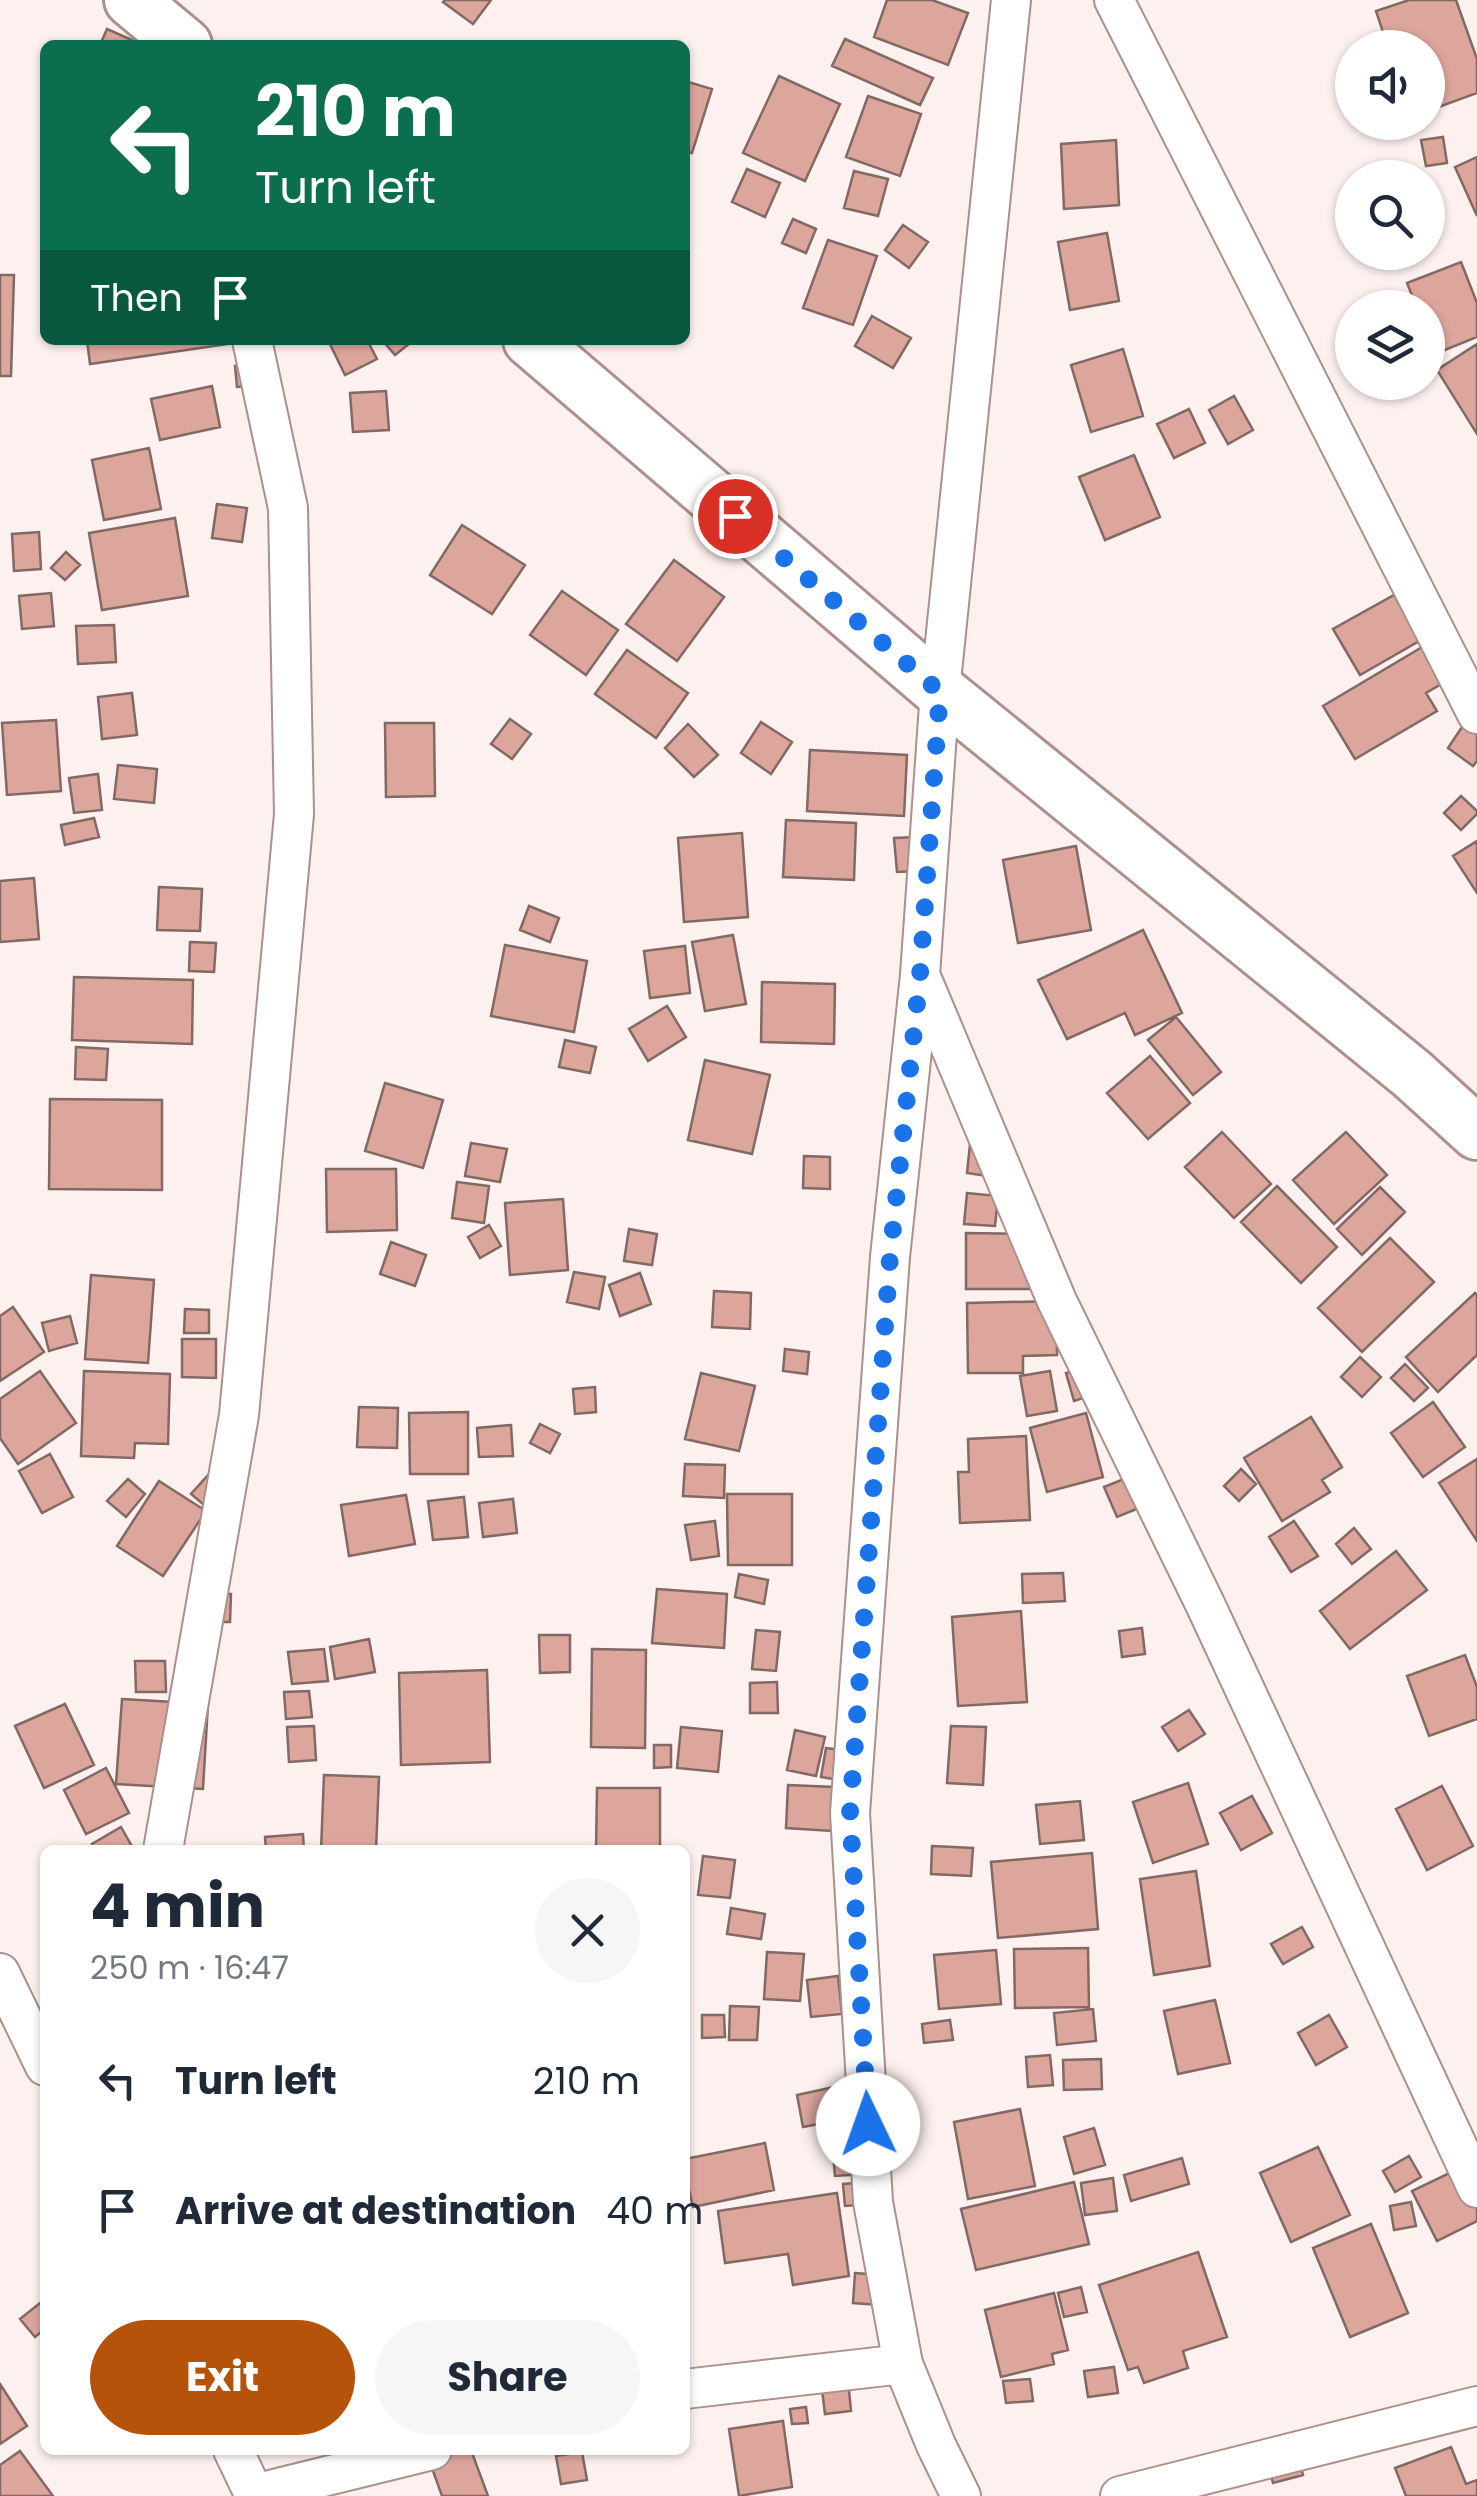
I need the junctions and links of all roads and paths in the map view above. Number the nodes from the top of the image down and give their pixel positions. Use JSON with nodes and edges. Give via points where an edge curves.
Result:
{"nodes":[{"id":1,"x":132,"y":0,"type":"edge"},
{"id":2,"x":1011,"y":0,"type":"edge"},
{"id":3,"x":1114,"y":0,"type":"edge"},
{"id":4,"x":179,"y":40,"type":"edge"},
{"id":5,"x":253,"y":345,"type":"edge"},
{"id":6,"x":536,"y":345,"type":"edge"},
{"id":7,"x":1468,"y":671,"type":"edge"},
{"id":8,"x":940,"y":692,"type":"junction"},
{"id":9,"x":1477,"y":714,"type":"edge"},
{"id":10,"x":920,"y":975,"type":"junction"},
{"id":11,"x":1477,"y":1133,"type":"edge"},
{"id":12,"x":164,"y":1845,"type":"edge"},
{"id":13,"x":0,"y":1972,"type":"edge"},
{"id":14,"x":40,"y":2056,"type":"edge"},
{"id":15,"x":1477,"y":2188,"type":"edge"},
{"id":16,"x":902,"y":2364,"type":"junction"},
{"id":17,"x":690,"y":2387,"type":"edge"},
{"id":18,"x":1477,"y":2406,"type":"edge"},
{"id":19,"x":235,"y":2455,"type":"edge"},
{"id":20,"x":412,"y":2455,"type":"edge"},
{"id":21,"x":255,"y":2495,"type":"edge"},
{"id":22,"x":961,"y":2496,"type":"edge"},
{"id":23,"x":1120,"y":2496,"type":"edge"}],
"edges":[{"from":1,"to":4,"type":"main road"},
{"from":2,"to":8,"type":"street"},
{"from":3,"to":7,"type":"street"},
{"from":5,"to":12,"type":"street","via":[[288,508],[294,814],[239,1415]]},
{"from":6,"to":8,"type":"main road"},
{"from":7,"to":9,"type":"street"},
{"from":8,"to":10,"type":"street"},
{"from":8,"to":11,"type":"main road"},
{"from":10,"to":15,"type":"street","via":[[1056,1301],[1206,1604]]},
{"from":10,"to":16,"type":"street","via":[[890,1257],[850,1813],[873,2202]]},
{"from":13,"to":14,"type":"street"},
{"from":16,"to":17,"type":"street"},
{"from":16,"to":22,"type":"street"},
{"from":18,"to":23,"type":"street"},
{"from":19,"to":21,"type":"street"},
{"from":20,"to":21,"type":"street"}]}
